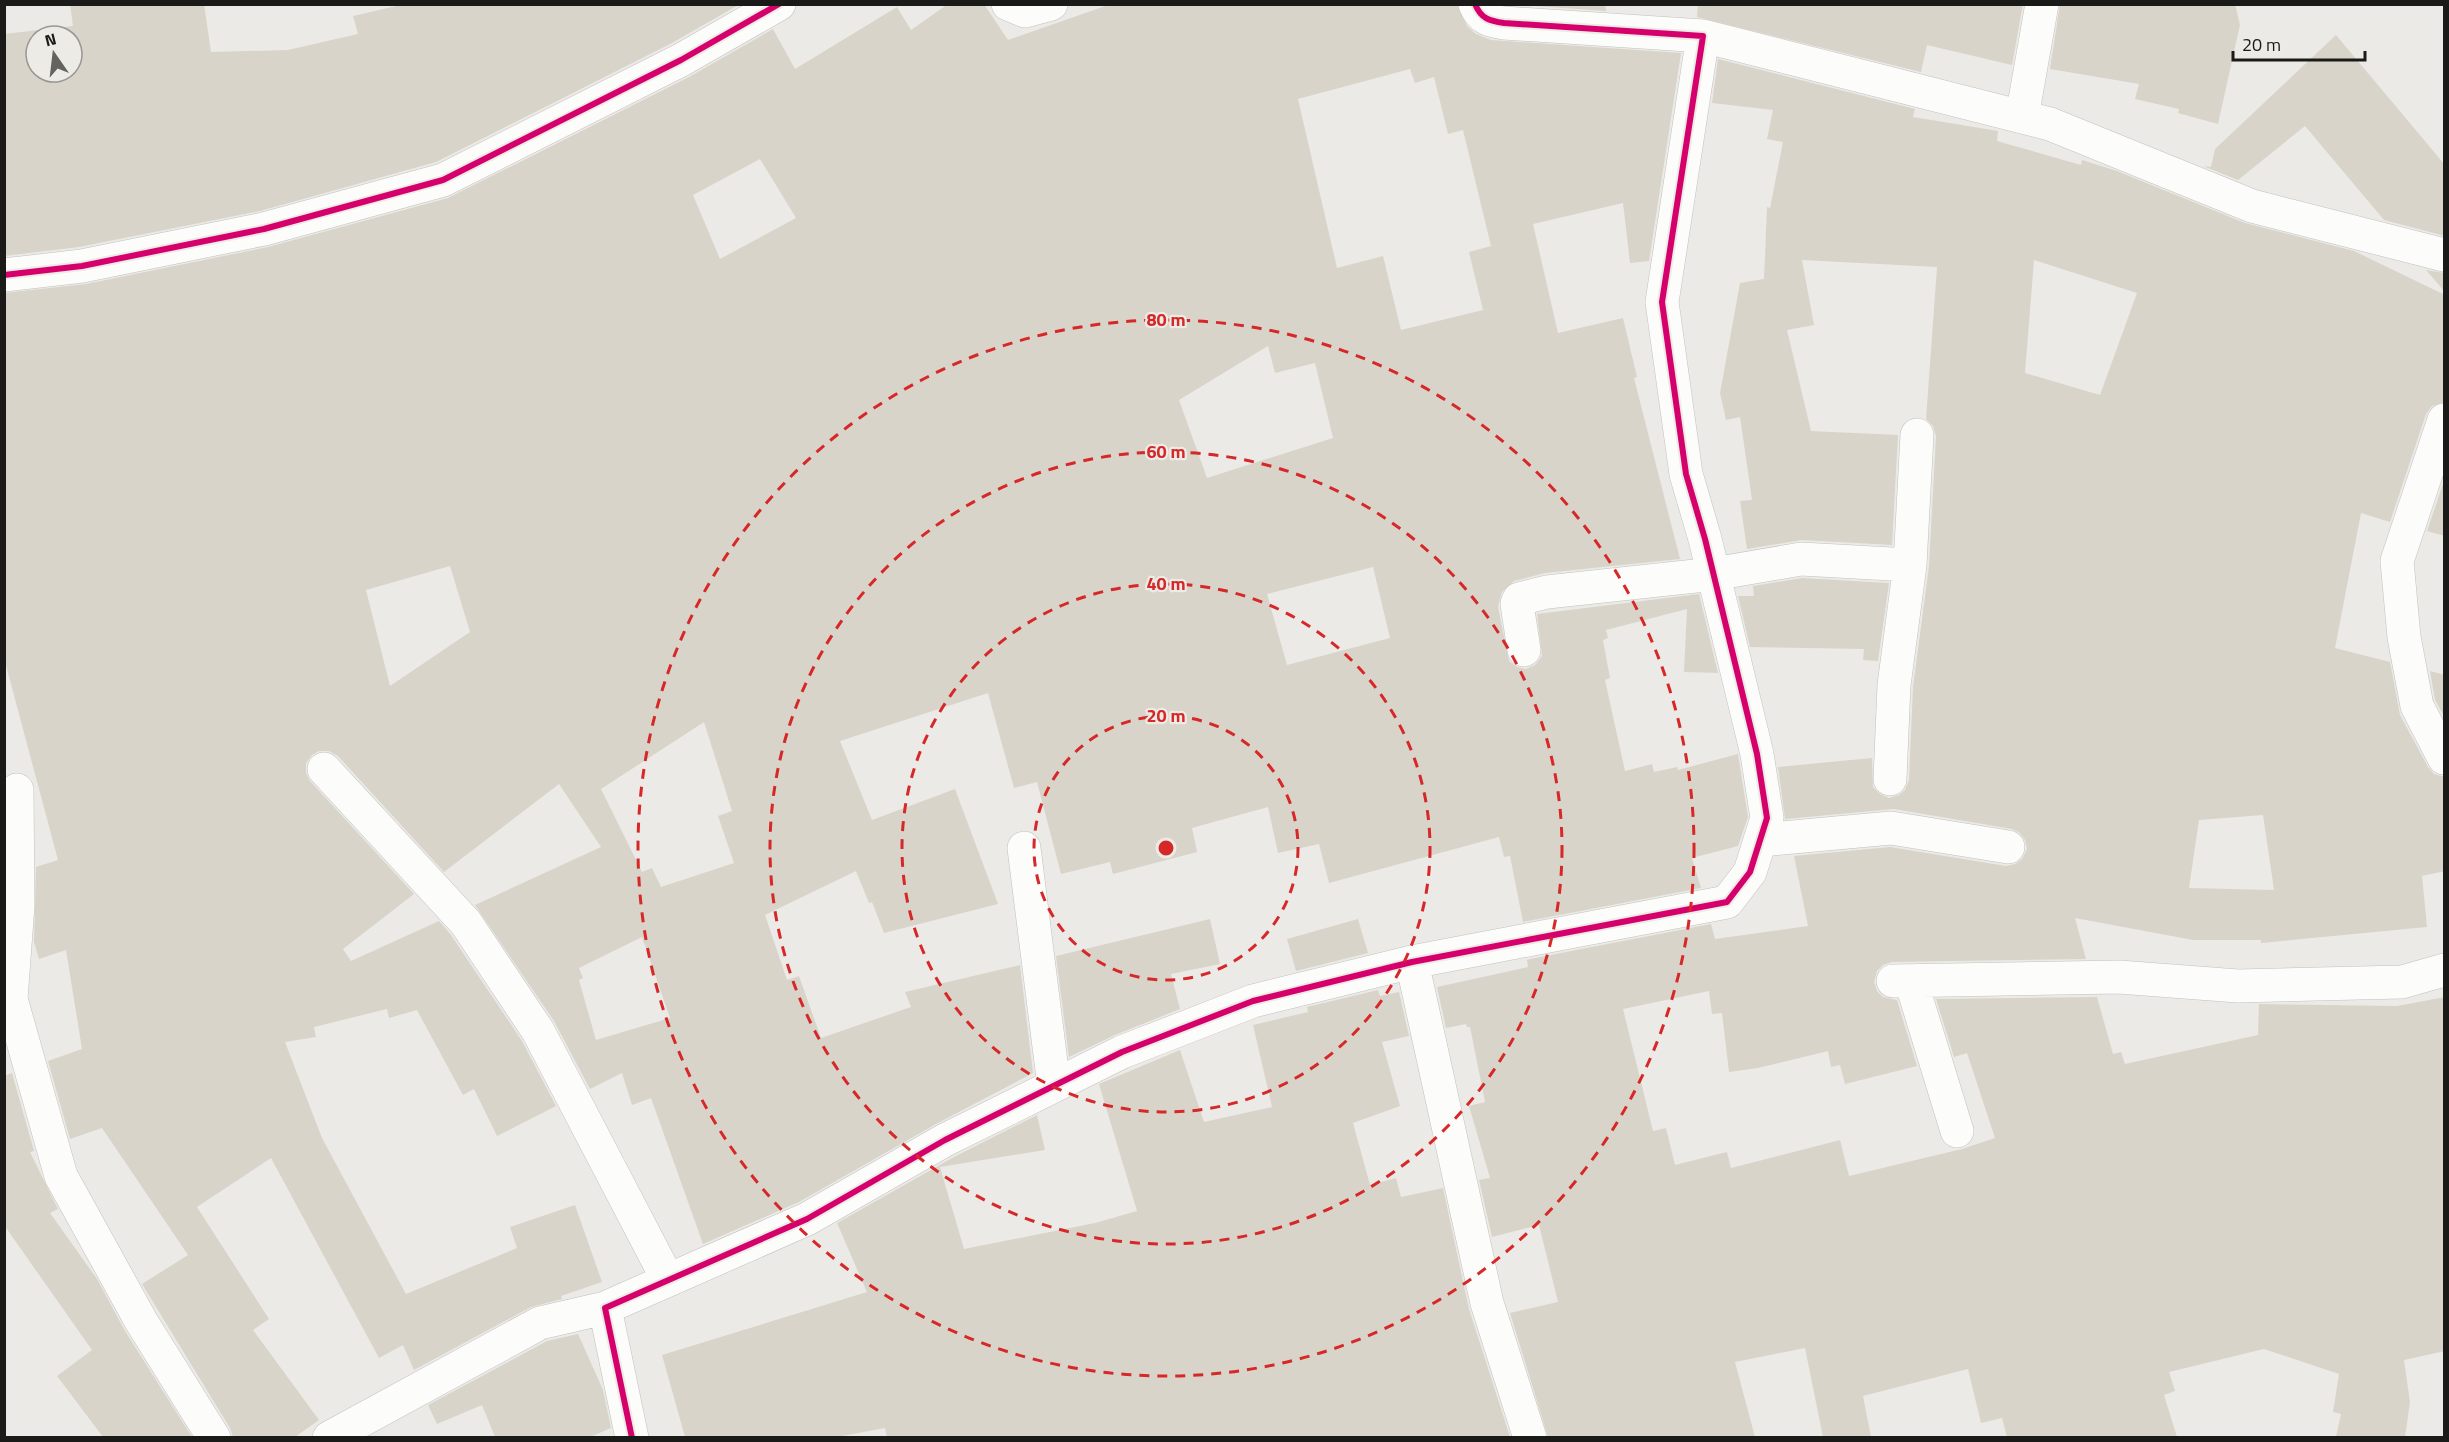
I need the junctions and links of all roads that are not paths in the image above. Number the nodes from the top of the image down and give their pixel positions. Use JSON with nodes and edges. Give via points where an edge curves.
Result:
{"nodes":[{"id":1,"x":779,"y":4,"type":"edge"},
{"id":2,"x":1008,"y":4,"type":"edge"},
{"id":3,"x":1051,"y":4,"type":"edge"},
{"id":4,"x":1475,"y":4,"type":"edge"},
{"id":5,"x":2042,"y":4,"type":"edge"},
{"id":6,"x":1703,"y":36,"type":"junction"},
{"id":7,"x":2022,"y":117,"type":"junction"},
{"id":8,"x":2445,"y":255,"type":"edge"},
{"id":9,"x":4,"y":275,"type":"edge"},
{"id":10,"x":2445,"y":420,"type":"edge"},
{"id":11,"x":1917,"y":435,"type":"dead end"},
{"id":12,"x":1910,"y":565,"type":"junction"},
{"id":13,"x":1714,"y":574,"type":"junction"},
{"id":14,"x":1524,"y":650,"type":"dead end"},
{"id":15,"x":2445,"y":758,"type":"edge"},
{"id":16,"x":324,"y":769,"type":"dead end"},
{"id":17,"x":1890,"y":779,"type":"dead end"},
{"id":18,"x":17,"y":790,"type":"dead end"},
{"id":19,"x":1760,"y":840,"type":"junction"},
{"id":20,"x":2008,"y":847,"type":"dead end"},
{"id":21,"x":1024,"y":848,"type":"dead end"},
{"id":22,"x":1412,"y":962,"type":"junction"},
{"id":23,"x":2445,"y":970,"type":"edge"},
{"id":24,"x":1054,"y":1086,"type":"junction"},
{"id":25,"x":1956,"y":1131,"type":"dead end"},
{"id":26,"x":668,"y":1280,"type":"junction"},
{"id":27,"x":605,"y":1308,"type":"junction"},
{"id":28,"x":214,"y":1437,"type":"edge"},
{"id":29,"x":328,"y":1437,"type":"edge"},
{"id":30,"x":633,"y":1437,"type":"edge"},
{"id":31,"x":1530,"y":1437,"type":"edge"}],
"edges":[{"from":1,"to":9,"type":"street","via":[[681,60],[442,180],[264,229],[82,266]]},
{"from":2,"to":3,"type":"street","via":[[1025,11]]},
{"from":4,"to":6,"type":"street","via":[[1488,21]]},
{"from":5,"to":7,"type":"street"},
{"from":6,"to":7,"type":"street"},
{"from":6,"to":13,"type":"street","via":[[1662,302],[1686,474]]},
{"from":7,"to":8,"type":"street","via":[[2050,124],[2253,206]]},
{"from":10,"to":15,"type":"street","via":[[2397,561],[2404,637],[2417,706]]},
{"from":11,"to":12,"type":"street"},
{"from":12,"to":13,"type":"street","via":[[1801,559]]},
{"from":12,"to":17,"type":"street","via":[[1894,685]]},
{"from":13,"to":14,"type":"street","via":[[1547,592],[1519,599],[1517,611]]},
{"from":13,"to":19,"type":"street","via":[[1757,754],[1767,818]]},
{"from":16,"to":26,"type":"street","via":[[473,933],[538,1031]]},
{"from":18,"to":28,"type":"street","via":[[18,905],[11,999],[61,1176],[141,1321]]},
{"from":19,"to":20,"type":"street","via":[[1891,828]]},
{"from":19,"to":22,"type":"street","via":[[1750,872],[1727,902]]},
{"from":21,"to":24,"type":"street"},
{"from":22,"to":24,"type":"street","via":[[1253,1001],[1122,1052]]},
{"from":22,"to":31,"type":"street","via":[[1486,1303]]},
{"from":23,"to":25,"type":"street","via":[[2402,982],[2238,986],[2119,977],[1902,981]]},
{"from":24,"to":26,"type":"street","via":[[945,1140],[807,1219]]},
{"from":26,"to":27,"type":"street"},
{"from":27,"to":29,"type":"street","via":[[540,1323]]},
{"from":27,"to":30,"type":"street"}]}
